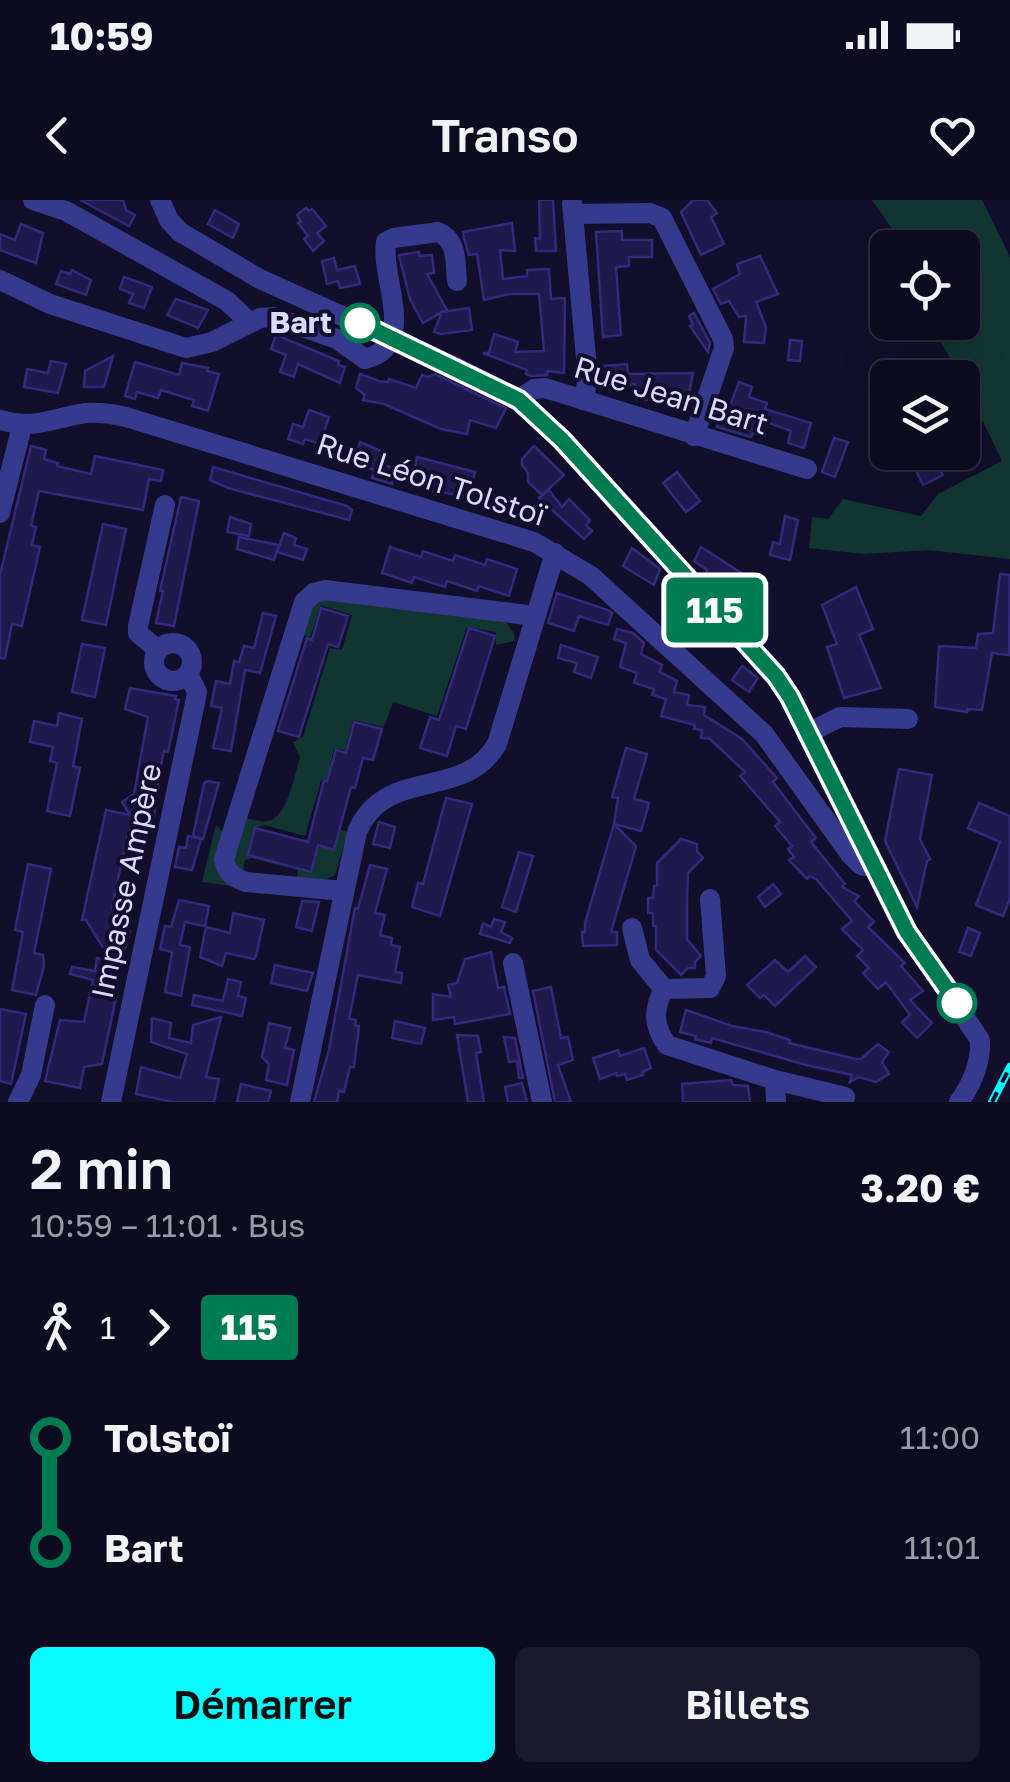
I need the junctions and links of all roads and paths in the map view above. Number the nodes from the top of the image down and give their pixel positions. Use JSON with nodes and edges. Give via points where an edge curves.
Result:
{"nodes":[{"id":1,"x":34,"y":200,"type":"edge"},
{"id":2,"x":160,"y":200,"type":"edge"},
{"id":3,"x":573,"y":207,"type":"edge"},
{"id":4,"x":0,"y":280,"type":"edge"},
{"id":5,"x":457,"y":281,"type":"dead end"},
{"id":6,"x":250,"y":322,"type":"junction"},
{"id":7,"x":392,"y":338,"type":"junction"},
{"id":8,"x":519,"y":400,"type":"junction"},
{"id":9,"x":583,"y":400,"type":"junction"},
{"id":10,"x":0,"y":420,"type":"edge"},
{"id":11,"x":22,"y":426,"type":"junction"},
{"id":12,"x":694,"y":436,"type":"junction"},
{"id":13,"x":806,"y":470,"type":"dead end"},
{"id":14,"x":165,"y":506,"type":"dead end"},
{"id":15,"x":0,"y":514,"type":"edge"},
{"id":16,"x":555,"y":552,"type":"junction"},
{"id":17,"x":535,"y":616,"type":"junction"},
{"id":18,"x":908,"y":719,"type":"dead end"},
{"id":19,"x":808,"y":733,"type":"junction"},
{"id":20,"x":874,"y":867,"type":"junction"},
{"id":21,"x":344,"y":891,"type":"junction"},
{"id":22,"x":710,"y":900,"type":"dead end"},
{"id":23,"x":632,"y":928,"type":"dead end"},
{"id":24,"x":513,"y":963,"type":"dead end"},
{"id":25,"x":664,"y":989,"type":"junction"},
{"id":26,"x":46,"y":1004,"type":"dead end"},
{"id":27,"x":776,"y":1091,"type":"edge"},
{"id":28,"x":845,"y":1097,"type":"dead end"},
{"id":29,"x":18,"y":1102,"type":"edge"},
{"id":30,"x":111,"y":1102,"type":"edge"},
{"id":31,"x":300,"y":1102,"type":"edge"},
{"id":32,"x":542,"y":1102,"type":"edge"},
{"id":33,"x":959,"y":1102,"type":"edge"}],
"edges":[{"from":1,"to":6,"type":"street","via":[[228,302]]},
{"from":2,"to":7,"type":"street","via":[[169,220],[200,245]]},
{"from":3,"to":9,"type":"street","via":[[588,380]]},
{"from":3,"to":12,"type":"street","via":[[662,218],[723,339]]},
{"from":4,"to":6,"type":"street","via":[[50,304],[186,348]]},
{"from":5,"to":7,"type":"street","via":[[454,245],[445,234],[386,242]]},
{"from":6,"to":7,"type":"street","via":[[284,319],[337,338],[365,360]]},
{"from":7,"to":8,"type":"street"},
{"from":8,"to":9,"type":"street","name":"Rue Jean Bart","via":[[546,388]]},
{"from":8,"to":19,"type":"street","via":[[776,676]]},
{"from":9,"to":12,"type":"street","name":"Rue Jean Bart"},
{"from":10,"to":11,"type":"street"},
{"from":11,"to":15,"type":"street"},
{"from":11,"to":16,"type":"street","name":"Rue Léon Tolstoï","via":[[89,413],[126,417]]},
{"from":12,"to":13,"type":"street","name":"Rue Jean Bart"},
{"from":14,"to":30,"type":"street","name":"Impasse Ampère","via":[[138,633],[158,650],[154,666],[163,678],[188,674],[197,692]]},
{"from":16,"to":17,"type":"street"},
{"from":16,"to":20,"type":"street","name":"Rue Léon Tolstoï","via":[[764,734],[850,854],[860,866]]},
{"from":17,"to":21,"type":"street","via":[[490,756],[466,773],[377,801],[357,832]]},
{"from":17,"to":21,"type":"street","via":[[325,590],[304,602],[224,858],[226,870],[246,882]]},
{"from":18,"to":19,"type":"street","via":[[840,717]]},
{"from":19,"to":20,"type":"street"},
{"from":20,"to":33,"type":"street","via":[[907,932],[980,1040],[981,1056]]},
{"from":21,"to":31,"type":"street"},
{"from":22,"to":25,"type":"street","via":[[716,976],[710,988]]},
{"from":23,"to":25,"type":"street","via":[[640,960]]},
{"from":24,"to":32,"type":"street"},
{"from":25,"to":27,"type":"street","via":[[655,1016],[667,1045]]},
{"from":26,"to":29,"type":"street","via":[[31,1075]]},
{"from":27,"to":28,"type":"street"}]}
